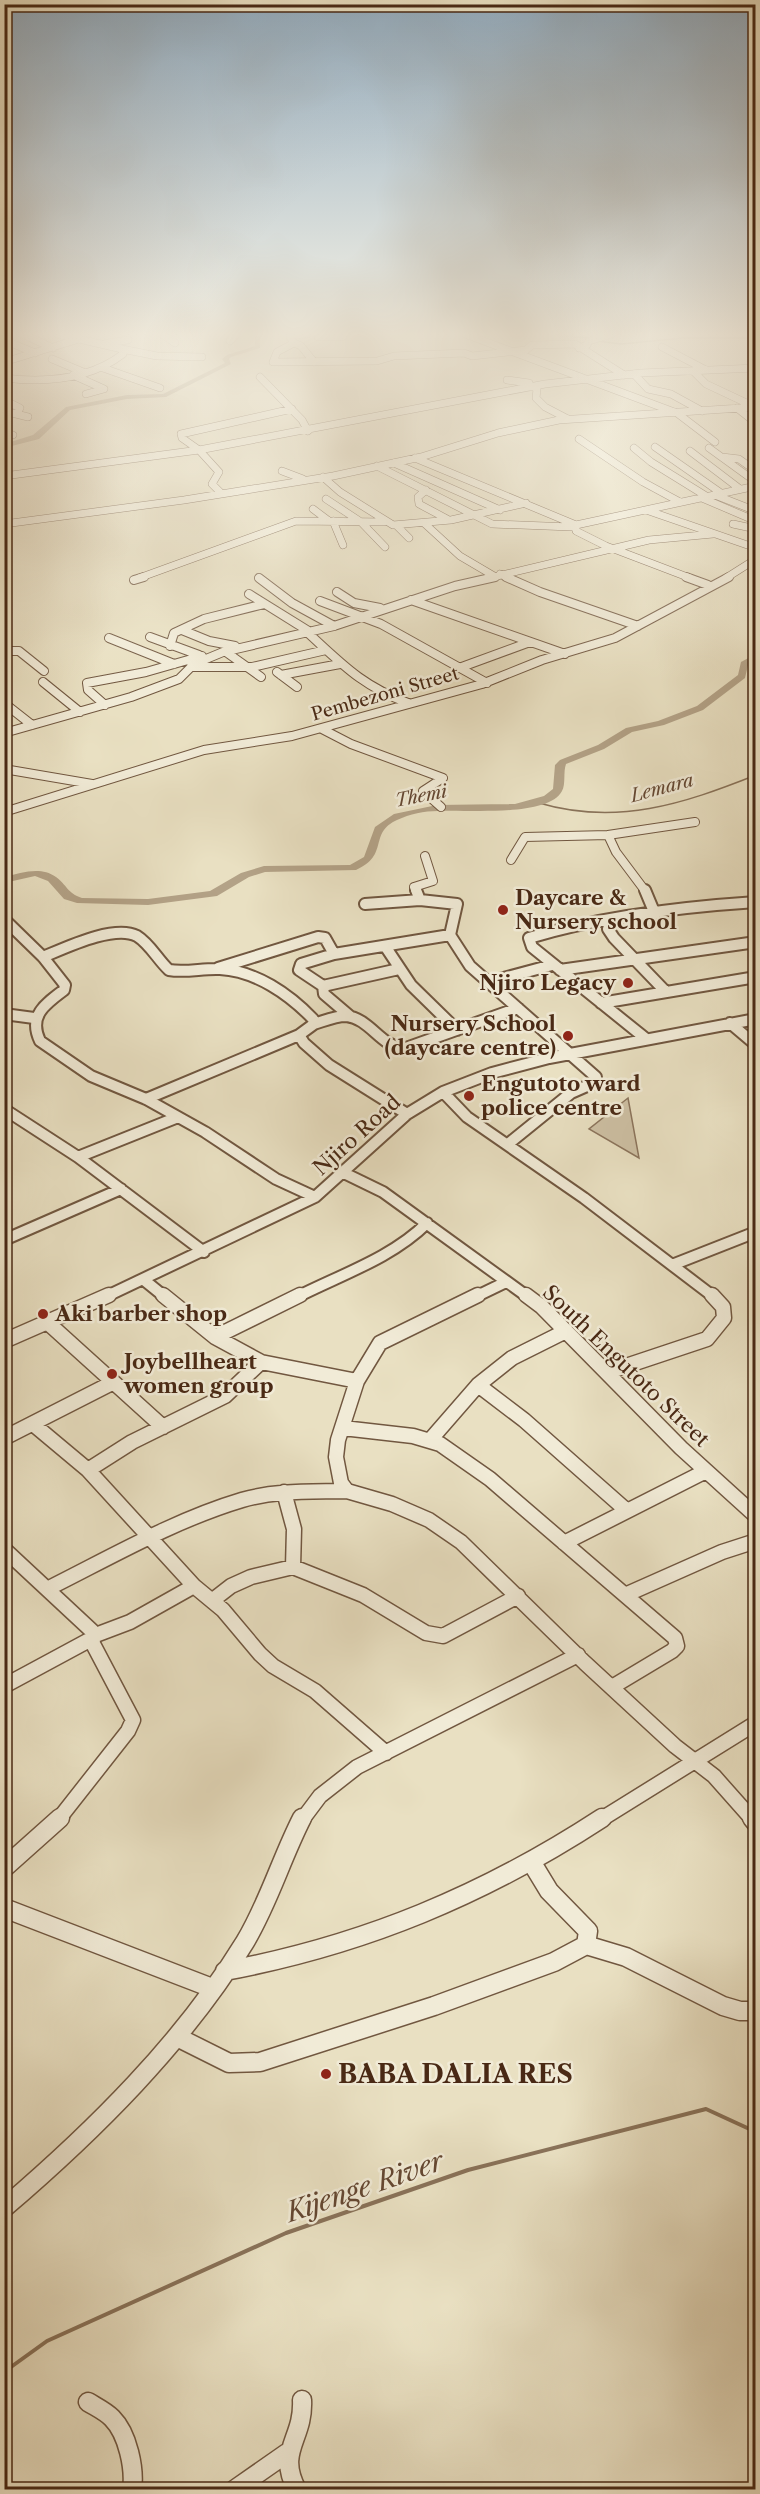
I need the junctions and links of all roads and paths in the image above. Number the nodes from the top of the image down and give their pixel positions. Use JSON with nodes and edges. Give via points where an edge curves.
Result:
{"nodes":[{"id":1,"x":196,"y":450,"type":"edge"},
{"id":2,"x":199,"y":450,"type":"edge"},
{"id":3,"x":440,"y":450,"type":"edge"},
{"id":4,"x":596,"y":450,"type":"edge"},
{"id":5,"x":637,"y":450,"type":"edge"},
{"id":6,"x":660,"y":450,"type":"edge"},
{"id":7,"x":716,"y":450,"type":"edge"},
{"id":8,"x":690,"y":451,"type":"dead end"},
{"id":9,"x":722,"y":457,"type":"junction"},
{"id":10,"x":415,"y":458,"type":"junction"},
{"id":11,"x":394,"y":463,"type":"junction"},
{"id":12,"x":377,"y":466,"type":"junction"},
{"id":13,"x":282,"y":471,"type":"dead end"},
{"id":14,"x":756,"y":471,"type":"edge"},
{"id":15,"x":4,"y":476,"type":"edge"},
{"id":16,"x":323,"y":477,"type":"junction"},
{"id":17,"x":304,"y":480,"type":"junction"},
{"id":18,"x":756,"y":484,"type":"edge"},
{"id":19,"x":740,"y":489,"type":"junction"},
{"id":20,"x":426,"y":490,"type":"junction"},
{"id":21,"x":220,"y":492,"type":"junction"},
{"id":22,"x":718,"y":494,"type":"junction"},
{"id":23,"x":703,"y":497,"type":"junction"},
{"id":24,"x":327,"y":499,"type":"dead end"},
{"id":25,"x":680,"y":502,"type":"junction"},
{"id":26,"x":526,"y":503,"type":"junction"},
{"id":27,"x":314,"y":509,"type":"dead end"},
{"id":28,"x":500,"y":510,"type":"junction"},
{"id":29,"x":645,"y":510,"type":"junction"},
{"id":30,"x":756,"y":511,"type":"edge"},
{"id":31,"x":478,"y":515,"type":"junction"},
{"id":32,"x":451,"y":520,"type":"junction"},
{"id":33,"x":331,"y":521,"type":"junction"},
{"id":34,"x":756,"y":521,"type":"edge"},
{"id":35,"x":361,"y":522,"type":"junction"},
{"id":36,"x":385,"y":522,"type":"junction"},
{"id":37,"x":424,"y":523,"type":"junction"},
{"id":38,"x":4,"y":524,"type":"edge"},
{"id":39,"x":733,"y":524,"type":"dead end"},
{"id":40,"x":396,"y":525,"type":"junction"},
{"id":41,"x":495,"y":525,"type":"junction"},
{"id":42,"x":576,"y":526,"type":"junction"},
{"id":43,"x":756,"y":529,"type":"edge"},
{"id":44,"x":713,"y":534,"type":"junction"},
{"id":45,"x":409,"y":538,"type":"dead end"},
{"id":46,"x":343,"y":545,"type":"dead end"},
{"id":47,"x":385,"y":547,"type":"dead end"},
{"id":48,"x":756,"y":548,"type":"edge"},
{"id":49,"x":614,"y":549,"type":"junction"},
{"id":50,"x":756,"y":559,"type":"edge"},
{"id":51,"x":497,"y":575,"type":"junction"},
{"id":52,"x":259,"y":578,"type":"dead end"},
{"id":53,"x":134,"y":580,"type":"dead end"},
{"id":54,"x":708,"y":585,"type":"junction"},
{"id":55,"x":337,"y":592,"type":"dead end"},
{"id":56,"x":249,"y":594,"type":"dead end"},
{"id":57,"x":411,"y":600,"type":"junction"},
{"id":58,"x":320,"y":601,"type":"dead end"},
{"id":59,"x":264,"y":604,"type":"junction"},
{"id":60,"x":382,"y":609,"type":"junction"},
{"id":61,"x":361,"y":615,"type":"junction"},
{"id":62,"x":334,"y":626,"type":"junction"},
{"id":63,"x":638,"y":626,"type":"junction"},
{"id":64,"x":182,"y":630,"type":"junction"},
{"id":65,"x":308,"y":632,"type":"junction"},
{"id":66,"x":150,"y":637,"type":"dead end"},
{"id":67,"x":109,"y":638,"type":"dead end"},
{"id":68,"x":530,"y":642,"type":"junction"},
{"id":69,"x":170,"y":646,"type":"junction"},
{"id":70,"x":245,"y":646,"type":"junction"},
{"id":71,"x":326,"y":650,"type":"junction"},
{"id":72,"x":4,"y":651,"type":"edge"},
{"id":73,"x":226,"y":652,"type":"junction"},
{"id":74,"x":565,"y":654,"type":"junction"},
{"id":75,"x":216,"y":655,"type":"junction"},
{"id":76,"x":204,"y":656,"type":"junction"},
{"id":77,"x":174,"y":664,"type":"junction"},
{"id":78,"x":266,"y":664,"type":"junction"},
{"id":79,"x":340,"y":664,"type":"junction"},
{"id":80,"x":191,"y":667,"type":"junction"},
{"id":81,"x":246,"y":668,"type":"junction"},
{"id":82,"x":459,"y":668,"type":"junction"},
{"id":83,"x":44,"y":671,"type":"dead end"},
{"id":84,"x":281,"y":675,"type":"junction"},
{"id":85,"x":261,"y":677,"type":"dead end"},
{"id":86,"x":43,"y":682,"type":"dead end"},
{"id":87,"x":487,"y":683,"type":"junction"},
{"id":88,"x":297,"y":687,"type":"dead end"},
{"id":89,"x":408,"y":703,"type":"junction"},
{"id":90,"x":105,"y":705,"type":"junction"},
{"id":91,"x":7,"y":707,"type":"edge"},
{"id":92,"x":80,"y":712,"type":"junction"},
{"id":93,"x":32,"y":725,"type":"junction"},
{"id":94,"x":322,"y":729,"type":"junction"},
{"id":95,"x":4,"y":733,"type":"edge"},
{"id":96,"x":6,"y":771,"type":"edge"},
{"id":97,"x":94,"y":784,"type":"junction"},
{"id":98,"x":441,"y":807,"type":"dead end"},
{"id":99,"x":4,"y":812,"type":"edge"},
{"id":100,"x":695,"y":822,"type":"dead end"},
{"id":101,"x":608,"y":835,"type":"junction"},
{"id":102,"x":425,"y":856,"type":"dead end"},
{"id":103,"x":511,"y":860,"type":"dead end"},
{"id":104,"x":420,"y":900,"type":"junction"},
{"id":105,"x":756,"y":902,"type":"edge"},
{"id":106,"x":365,"y":904,"type":"dead end"},
{"id":107,"x":655,"y":914,"type":"junction"},
{"id":108,"x":5,"y":920,"type":"edge"},
{"id":109,"x":610,"y":922,"type":"junction"},
{"id":110,"x":450,"y":935,"type":"junction"},
{"id":111,"x":756,"y":942,"type":"edge"},
{"id":112,"x":384,"y":946,"type":"junction"},
{"id":113,"x":334,"y":954,"type":"junction"},
{"id":114,"x":43,"y":957,"type":"junction"},
{"id":115,"x":634,"y":960,"type":"junction"},
{"id":116,"x":556,"y":967,"type":"junction"},
{"id":117,"x":217,"y":969,"type":"junction"},
{"id":118,"x":399,"y":969,"type":"junction"},
{"id":119,"x":756,"y":977,"type":"edge"},
{"id":120,"x":489,"y":982,"type":"junction"},
{"id":121,"x":323,"y":986,"type":"junction"},
{"id":122,"x":666,"y":992,"type":"junction"},
{"id":123,"x":601,"y":1003,"type":"junction"},
{"id":124,"x":518,"y":1008,"type":"junction"},
{"id":125,"x":4,"y":1014,"type":"edge"},
{"id":126,"x":351,"y":1017,"type":"junction"},
{"id":127,"x":34,"y":1018,"type":"junction"},
{"id":128,"x":756,"y":1019,"type":"edge"},
{"id":129,"x":730,"y":1023,"type":"junction"},
{"id":130,"x":314,"y":1024,"type":"junction"},
{"id":131,"x":457,"y":1030,"type":"junction"},
{"id":132,"x":299,"y":1035,"type":"junction"},
{"id":133,"x":645,"y":1038,"type":"junction"},
{"id":134,"x":756,"y":1045,"type":"edge"},
{"id":135,"x":570,"y":1053,"type":"junction"},
{"id":136,"x":443,"y":1092,"type":"junction"},
{"id":137,"x":146,"y":1099,"type":"junction"},
{"id":138,"x":4,"y":1109,"type":"edge"},
{"id":139,"x":407,"y":1114,"type":"junction"},
{"id":140,"x":178,"y":1117,"type":"junction"},
{"id":141,"x":508,"y":1144,"type":"junction"},
{"id":142,"x":78,"y":1157,"type":"junction"},
{"id":143,"x":344,"y":1173,"type":"junction"},
{"id":144,"x":121,"y":1189,"type":"junction"},
{"id":145,"x":315,"y":1197,"type":"junction"},
{"id":146,"x":427,"y":1222,"type":"junction"},
{"id":147,"x":756,"y":1232,"type":"edge"},
{"id":148,"x":4,"y":1240,"type":"edge"},
{"id":149,"x":204,"y":1252,"type":"junction"},
{"id":150,"x":672,"y":1265,"type":"junction"},
{"id":151,"x":144,"y":1280,"type":"junction"},
{"id":152,"x":506,"y":1282,"type":"junction"},
{"id":153,"x":47,"y":1322,"type":"junction"},
{"id":154,"x":566,"y":1331,"type":"junction"},
{"id":155,"x":215,"y":1337,"type":"junction"},
{"id":156,"x":4,"y":1341,"type":"edge"},
{"id":157,"x":261,"y":1362,"type":"junction"},
{"id":158,"x":608,"y":1372,"type":"junction"},
{"id":159,"x":357,"y":1381,"type":"junction"},
{"id":160,"x":112,"y":1383,"type":"junction"},
{"id":161,"x":478,"y":1385,"type":"junction"},
{"id":162,"x":33,"y":1424,"type":"junction"},
{"id":163,"x":163,"y":1427,"type":"junction"},
{"id":164,"x":343,"y":1428,"type":"junction"},
{"id":165,"x":4,"y":1438,"type":"edge"},
{"id":166,"x":431,"y":1439,"type":"junction"},
{"id":167,"x":88,"y":1470,"type":"junction"},
{"id":168,"x":705,"y":1471,"type":"junction"},
{"id":169,"x":347,"y":1491,"type":"junction"},
{"id":170,"x":284,"y":1492,"type":"junction"},
{"id":171,"x":626,"y":1510,"type":"junction"},
{"id":172,"x":753,"y":1511,"type":"edge"},
{"id":173,"x":150,"y":1537,"type":"junction"},
{"id":174,"x":756,"y":1541,"type":"edge"},
{"id":175,"x":564,"y":1543,"type":"junction"},
{"id":176,"x":4,"y":1549,"type":"edge"},
{"id":177,"x":293,"y":1567,"type":"junction"},
{"id":178,"x":194,"y":1587,"type":"junction"},
{"id":179,"x":49,"y":1588,"type":"junction"},
{"id":180,"x":625,"y":1595,"type":"junction"},
{"id":181,"x":518,"y":1596,"type":"junction"},
{"id":182,"x":213,"y":1600,"type":"junction"},
{"id":183,"x":93,"y":1637,"type":"junction"},
{"id":184,"x":578,"y":1655,"type":"junction"},
{"id":185,"x":4,"y":1686,"type":"edge"},
{"id":186,"x":612,"y":1687,"type":"junction"},
{"id":187,"x":756,"y":1723,"type":"edge"},
{"id":188,"x":386,"y":1752,"type":"junction"},
{"id":189,"x":693,"y":1761,"type":"junction"},
{"id":190,"x":756,"y":1823,"type":"edge"},
{"id":191,"x":532,"y":1863,"type":"junction"},
{"id":192,"x":4,"y":1868,"type":"edge"},
{"id":193,"x":4,"y":1908,"type":"edge"},
{"id":194,"x":586,"y":1945,"type":"junction"},
{"id":195,"x":225,"y":1971,"type":"junction"},
{"id":196,"x":212,"y":1988,"type":"junction"},
{"id":197,"x":756,"y":2011,"type":"edge"},
{"id":198,"x":177,"y":2037,"type":"junction"},
{"id":199,"x":4,"y":2208,"type":"edge"},
{"id":200,"x":302,"y":2400,"type":"dead end"},
{"id":201,"x":88,"y":2402,"type":"dead end"},
{"id":202,"x":287,"y":2453,"type":"junction"},
{"id":203,"x":132,"y":2490,"type":"edge"},
{"id":204,"x":234,"y":2490,"type":"edge"},
{"id":205,"x":297,"y":2490,"type":"edge"}],
"edges":[{"from":1,"to":15,"type":"street"},
{"from":2,"to":21,"type":"street","via":[[219,472],[212,484]]},
{"from":3,"to":10,"type":"street"},
{"from":4,"to":25,"type":"street"},
{"from":5,"to":23,"type":"street"},
{"from":6,"to":22,"type":"street"},
{"from":7,"to":9,"type":"street"},
{"from":8,"to":19,"type":"street"},
{"from":9,"to":14,"type":"street","via":[[739,459]]},
{"from":9,"to":18,"type":"street"},
{"from":10,"to":11,"type":"street"},
{"from":10,"to":26,"type":"street"},
{"from":11,"to":12,"type":"street"},
{"from":11,"to":28,"type":"street"},
{"from":12,"to":16,"type":"street"},
{"from":12,"to":20,"type":"street"},
{"from":13,"to":17,"type":"street"},
{"from":16,"to":17,"type":"street"},
{"from":16,"to":36,"type":"street"},
{"from":17,"to":21,"type":"street"},
{"from":18,"to":19,"type":"street"},
{"from":19,"to":22,"type":"street"},
{"from":20,"to":31,"type":"street"},
{"from":20,"to":32,"type":"street","via":[[418,497],[419,504]]},
{"from":21,"to":38,"type":"street"},
{"from":22,"to":23,"type":"street"},
{"from":22,"to":30,"type":"street"},
{"from":23,"to":25,"type":"street"},
{"from":23,"to":34,"type":"street"},
{"from":24,"to":35,"type":"street"},
{"from":25,"to":29,"type":"street"},
{"from":26,"to":28,"type":"street"},
{"from":26,"to":42,"type":"street"},
{"from":27,"to":33,"type":"street"},
{"from":28,"to":31,"type":"street"},
{"from":29,"to":42,"type":"street"},
{"from":29,"to":44,"type":"street"},
{"from":31,"to":32,"type":"street"},
{"from":31,"to":41,"type":"street"},
{"from":32,"to":37,"type":"street"},
{"from":32,"to":41,"type":"street"},
{"from":33,"to":35,"type":"street"},
{"from":33,"to":46,"type":"street"},
{"from":33,"to":53,"type":"street","via":[[287,523]]},
{"from":35,"to":36,"type":"street"},
{"from":35,"to":47,"type":"street"},
{"from":36,"to":40,"type":"street"},
{"from":37,"to":40,"type":"street"},
{"from":37,"to":51,"type":"street","via":[[454,551]]},
{"from":39,"to":43,"type":"street"},
{"from":40,"to":45,"type":"street"},
{"from":41,"to":42,"type":"street"},
{"from":42,"to":49,"type":"street","via":[[576,531]]},
{"from":44,"to":48,"type":"street"},
{"from":44,"to":49,"type":"street","via":[[659,538]]},
{"from":49,"to":51,"type":"street"},
{"from":49,"to":54,"type":"street"},
{"from":50,"to":54,"type":"street","name":"Pembezoni Street","via":[[745,569]]},
{"from":51,"to":57,"type":"street"},
{"from":51,"to":63,"type":"street"},
{"from":52,"to":62,"type":"street","via":[[292,603]]},
{"from":54,"to":63,"type":"street","name":"Pembezoni Street","via":[[698,595]]},
{"from":55,"to":60,"type":"street","via":[[354,603]]},
{"from":56,"to":59,"type":"street"},
{"from":57,"to":60,"type":"street"},
{"from":57,"to":68,"type":"street"},
{"from":58,"to":61,"type":"street"},
{"from":59,"to":64,"type":"street","via":[[204,619]]},
{"from":59,"to":65,"type":"street"},
{"from":60,"to":61,"type":"street"},
{"from":61,"to":62,"type":"street"},
{"from":61,"to":82,"type":"street"},
{"from":62,"to":65,"type":"street"},
{"from":63,"to":74,"type":"street","name":"Pembezoni Street"},
{"from":64,"to":69,"type":"street","via":[[174,633]]},
{"from":64,"to":70,"type":"street","via":[[221,644]]},
{"from":65,"to":70,"type":"street"},
{"from":65,"to":71,"type":"street"},
{"from":66,"to":69,"type":"street"},
{"from":67,"to":77,"type":"street"},
{"from":68,"to":74,"type":"street"},
{"from":68,"to":82,"type":"street"},
{"from":69,"to":76,"type":"street"},
{"from":70,"to":73,"type":"street"},
{"from":71,"to":78,"type":"street"},
{"from":71,"to":79,"type":"street"},
{"from":72,"to":83,"type":"street","via":[[19,651]]},
{"from":73,"to":75,"type":"street"},
{"from":73,"to":81,"type":"street"},
{"from":74,"to":87,"type":"street","name":"Pembezoni Street"},
{"from":75,"to":76,"type":"street"},
{"from":75,"to":80,"type":"street"},
{"from":76,"to":77,"type":"street"},
{"from":77,"to":90,"type":"street","via":[[87,683],[88,690]]},
{"from":78,"to":81,"type":"street"},
{"from":78,"to":84,"type":"street"},
{"from":79,"to":84,"type":"street"},
{"from":79,"to":89,"type":"street","via":[[376,690]]},
{"from":80,"to":81,"type":"street"},
{"from":80,"to":90,"type":"street","via":[[176,681]]},
{"from":81,"to":85,"type":"street"},
{"from":82,"to":87,"type":"street"},
{"from":84,"to":88,"type":"street"},
{"from":86,"to":92,"type":"street"},
{"from":87,"to":89,"type":"street","name":"Pembezoni Street"},
{"from":89,"to":94,"type":"street","name":"Pembezoni Street"},
{"from":90,"to":92,"type":"street"},
{"from":91,"to":93,"type":"street"},
{"from":92,"to":93,"type":"street"},
{"from":93,"to":95,"type":"street"},
{"from":94,"to":97,"type":"street","name":"Pembezoni Street","via":[[204,750]]},
{"from":94,"to":98,"type":"street","via":[[348,744],[443,778],[423,790]]},
{"from":96,"to":97,"type":"street"},
{"from":97,"to":99,"type":"street","name":"Pembezoni Street"},
{"from":100,"to":101,"type":"street"},
{"from":101,"to":103,"type":"street","via":[[525,837]]},
{"from":101,"to":107,"type":"street"},
{"from":102,"to":104,"type":"street","via":[[433,881],[414,887]]},
{"from":104,"to":106,"type":"street"},
{"from":104,"to":110,"type":"street","via":[[457,904]]},
{"from":105,"to":107,"type":"street","via":[[702,905]]},
{"from":107,"to":109,"type":"street"},
{"from":108,"to":114,"type":"street"},
{"from":109,"to":115,"type":"street","via":[[610,932]]},
{"from":109,"to":116,"type":"street","via":[[530,938],[529,944]]},
{"from":110,"to":112,"type":"street"},
{"from":110,"to":120,"type":"street","via":[[470,966]]},
{"from":111,"to":115,"type":"street"},
{"from":112,"to":113,"type":"street"},
{"from":112,"to":118,"type":"street"},
{"from":113,"to":117,"type":"street","via":[[325,939],[318,937]]},
{"from":113,"to":121,"type":"street","via":[[298,967]]},
{"from":114,"to":117,"type":"street","via":[[89,939],[130,934],[138,937],[169,970]]},
{"from":114,"to":127,"type":"street","via":[[65,988]]},
{"from":115,"to":116,"type":"street"},
{"from":115,"to":122,"type":"street"},
{"from":116,"to":120,"type":"street"},
{"from":116,"to":123,"type":"street"},
{"from":117,"to":130,"type":"street","via":[[246,975],[278,991],[309,1014]]},
{"from":118,"to":121,"type":"street"},
{"from":118,"to":131,"type":"street","via":[[424,1000]]},
{"from":119,"to":122,"type":"street"},
{"from":120,"to":124,"type":"street"},
{"from":121,"to":126,"type":"street","via":[[324,994]]},
{"from":122,"to":123,"type":"street"},
{"from":123,"to":133,"type":"street"},
{"from":124,"to":131,"type":"street"},
{"from":124,"to":135,"type":"street"},
{"from":125,"to":127,"type":"street"},
{"from":126,"to":130,"type":"street","via":[[340,1016]]},
{"from":126,"to":131,"type":"street","via":[[394,1048]]},
{"from":127,"to":137,"type":"street","via":[[40,1041],[98,1080]]},
{"from":128,"to":129,"type":"street","name":"Njiro Road"},
{"from":129,"to":133,"type":"street","name":"Njiro Road"},
{"from":129,"to":134,"type":"street"},
{"from":130,"to":132,"type":"street"},
{"from":132,"to":137,"type":"street"},
{"from":132,"to":139,"type":"street","via":[[305,1045],[338,1071]]},
{"from":133,"to":135,"type":"street","name":"Njiro Road"},
{"from":135,"to":136,"type":"street","name":"Njiro Road","via":[[500,1071]]},
{"from":135,"to":141,"type":"street","via":[[596,1077],[596,1082],[571,1094]]},
{"from":136,"to":139,"type":"street","name":"Njiro Road"},
{"from":136,"to":141,"type":"street","via":[[467,1117]]},
{"from":137,"to":140,"type":"street"},
{"from":138,"to":142,"type":"street"},
{"from":139,"to":143,"type":"street","name":"Njiro Road"},
{"from":140,"to":142,"type":"street"},
{"from":140,"to":145,"type":"street","via":[[276,1179]]},
{"from":141,"to":150,"type":"street"},
{"from":142,"to":144,"type":"street"},
{"from":143,"to":145,"type":"street","name":"Njiro Road"},
{"from":143,"to":146,"type":"street","name":"South Engutoto Street","via":[[375,1187]]},
{"from":144,"to":148,"type":"street"},
{"from":144,"to":149,"type":"street"},
{"from":145,"to":149,"type":"street","name":"Njiro Road"},
{"from":146,"to":152,"type":"street","name":"South Engutoto Street"},
{"from":146,"to":155,"type":"street","via":[[394,1249]]},
{"from":147,"to":150,"type":"street"},
{"from":149,"to":151,"type":"street","name":"Njiro Road"},
{"from":150,"to":158,"type":"street","via":[[716,1298],[723,1307],[724,1318],[707,1339]]},
{"from":151,"to":153,"type":"street","name":"Njiro Road"},
{"from":151,"to":155,"type":"street"},
{"from":152,"to":154,"type":"street","name":"South Engutoto Street","via":[[542,1307]]},
{"from":152,"to":159,"type":"street","via":[[380,1343]]},
{"from":153,"to":156,"type":"street","name":"Njiro Road"},
{"from":153,"to":160,"type":"street"},
{"from":154,"to":158,"type":"street","name":"South Engutoto Street"},
{"from":154,"to":161,"type":"street","via":[[512,1358]]},
{"from":155,"to":157,"type":"street"},
{"from":157,"to":159,"type":"street"},
{"from":157,"to":163,"type":"street","via":[[225,1396]]},
{"from":158,"to":168,"type":"street","name":"South Engutoto Street"},
{"from":159,"to":164,"type":"street"},
{"from":160,"to":162,"type":"street"},
{"from":160,"to":163,"type":"street"},
{"from":161,"to":166,"type":"street"},
{"from":161,"to":171,"type":"street"},
{"from":162,"to":165,"type":"street"},
{"from":162,"to":167,"type":"street"},
{"from":163,"to":167,"type":"street"},
{"from":164,"to":166,"type":"street"},
{"from":164,"to":169,"type":"street","via":[[336,1457],[341,1483]]},
{"from":166,"to":175,"type":"street","via":[[490,1479]]},
{"from":167,"to":173,"type":"street"},
{"from":168,"to":171,"type":"street"},
{"from":168,"to":172,"type":"street","name":"South Engutoto Street"},
{"from":169,"to":170,"type":"street"},
{"from":169,"to":181,"type":"street","via":[[392,1504],[444,1529]]},
{"from":170,"to":173,"type":"street","via":[[242,1500]]},
{"from":170,"to":177,"type":"street","via":[[297,1544]]},
{"from":171,"to":175,"type":"street"},
{"from":173,"to":178,"type":"street"},
{"from":173,"to":179,"type":"street"},
{"from":174,"to":180,"type":"street"},
{"from":175,"to":180,"type":"street"},
{"from":176,"to":179,"type":"street"},
{"from":177,"to":181,"type":"street","via":[[363,1595],[426,1633],[443,1636]]},
{"from":177,"to":182,"type":"street","via":[[251,1577]]},
{"from":178,"to":182,"type":"street"},
{"from":178,"to":183,"type":"street"},
{"from":179,"to":183,"type":"street","via":[[92,1631]]},
{"from":180,"to":186,"type":"street","via":[[667,1629],[677,1646]]},
{"from":181,"to":184,"type":"street"},
{"from":182,"to":188,"type":"street","via":[[273,1666],[315,1691]]},
{"from":183,"to":185,"type":"street"},
{"from":183,"to":192,"type":"street","via":[[133,1720],[66,1813]]},
{"from":184,"to":186,"type":"street"},
{"from":184,"to":188,"type":"street"},
{"from":186,"to":189,"type":"street"},
{"from":187,"to":189,"type":"street"},
{"from":188,"to":195,"type":"street","via":[[341,1778],[309,1808],[273,1887]]},
{"from":189,"to":190,"type":"street","via":[[714,1776]]},
{"from":189,"to":191,"type":"street"},
{"from":191,"to":194,"type":"street","via":[[537,1878],[588,1931]]},
{"from":191,"to":195,"type":"street","via":[[400,1923],[266,1965]]},
{"from":193,"to":196,"type":"street"},
{"from":194,"to":197,"type":"street","via":[[626,1958],[731,2009]]},
{"from":194,"to":198,"type":"street","via":[[554,1962],[434,2006],[260,2062],[229,2063]]},
{"from":195,"to":196,"type":"street"},
{"from":196,"to":198,"type":"street"},
{"from":198,"to":199,"type":"street","via":[[88,2130]]},
{"from":200,"to":202,"type":"street","via":[[304,2417],[299,2435]]},
{"from":201,"to":203,"type":"street","via":[[105,2411],[121,2431],[133,2474]]},
{"from":202,"to":204,"type":"street"},
{"from":202,"to":205,"type":"street","via":[[286,2464]]}]}
